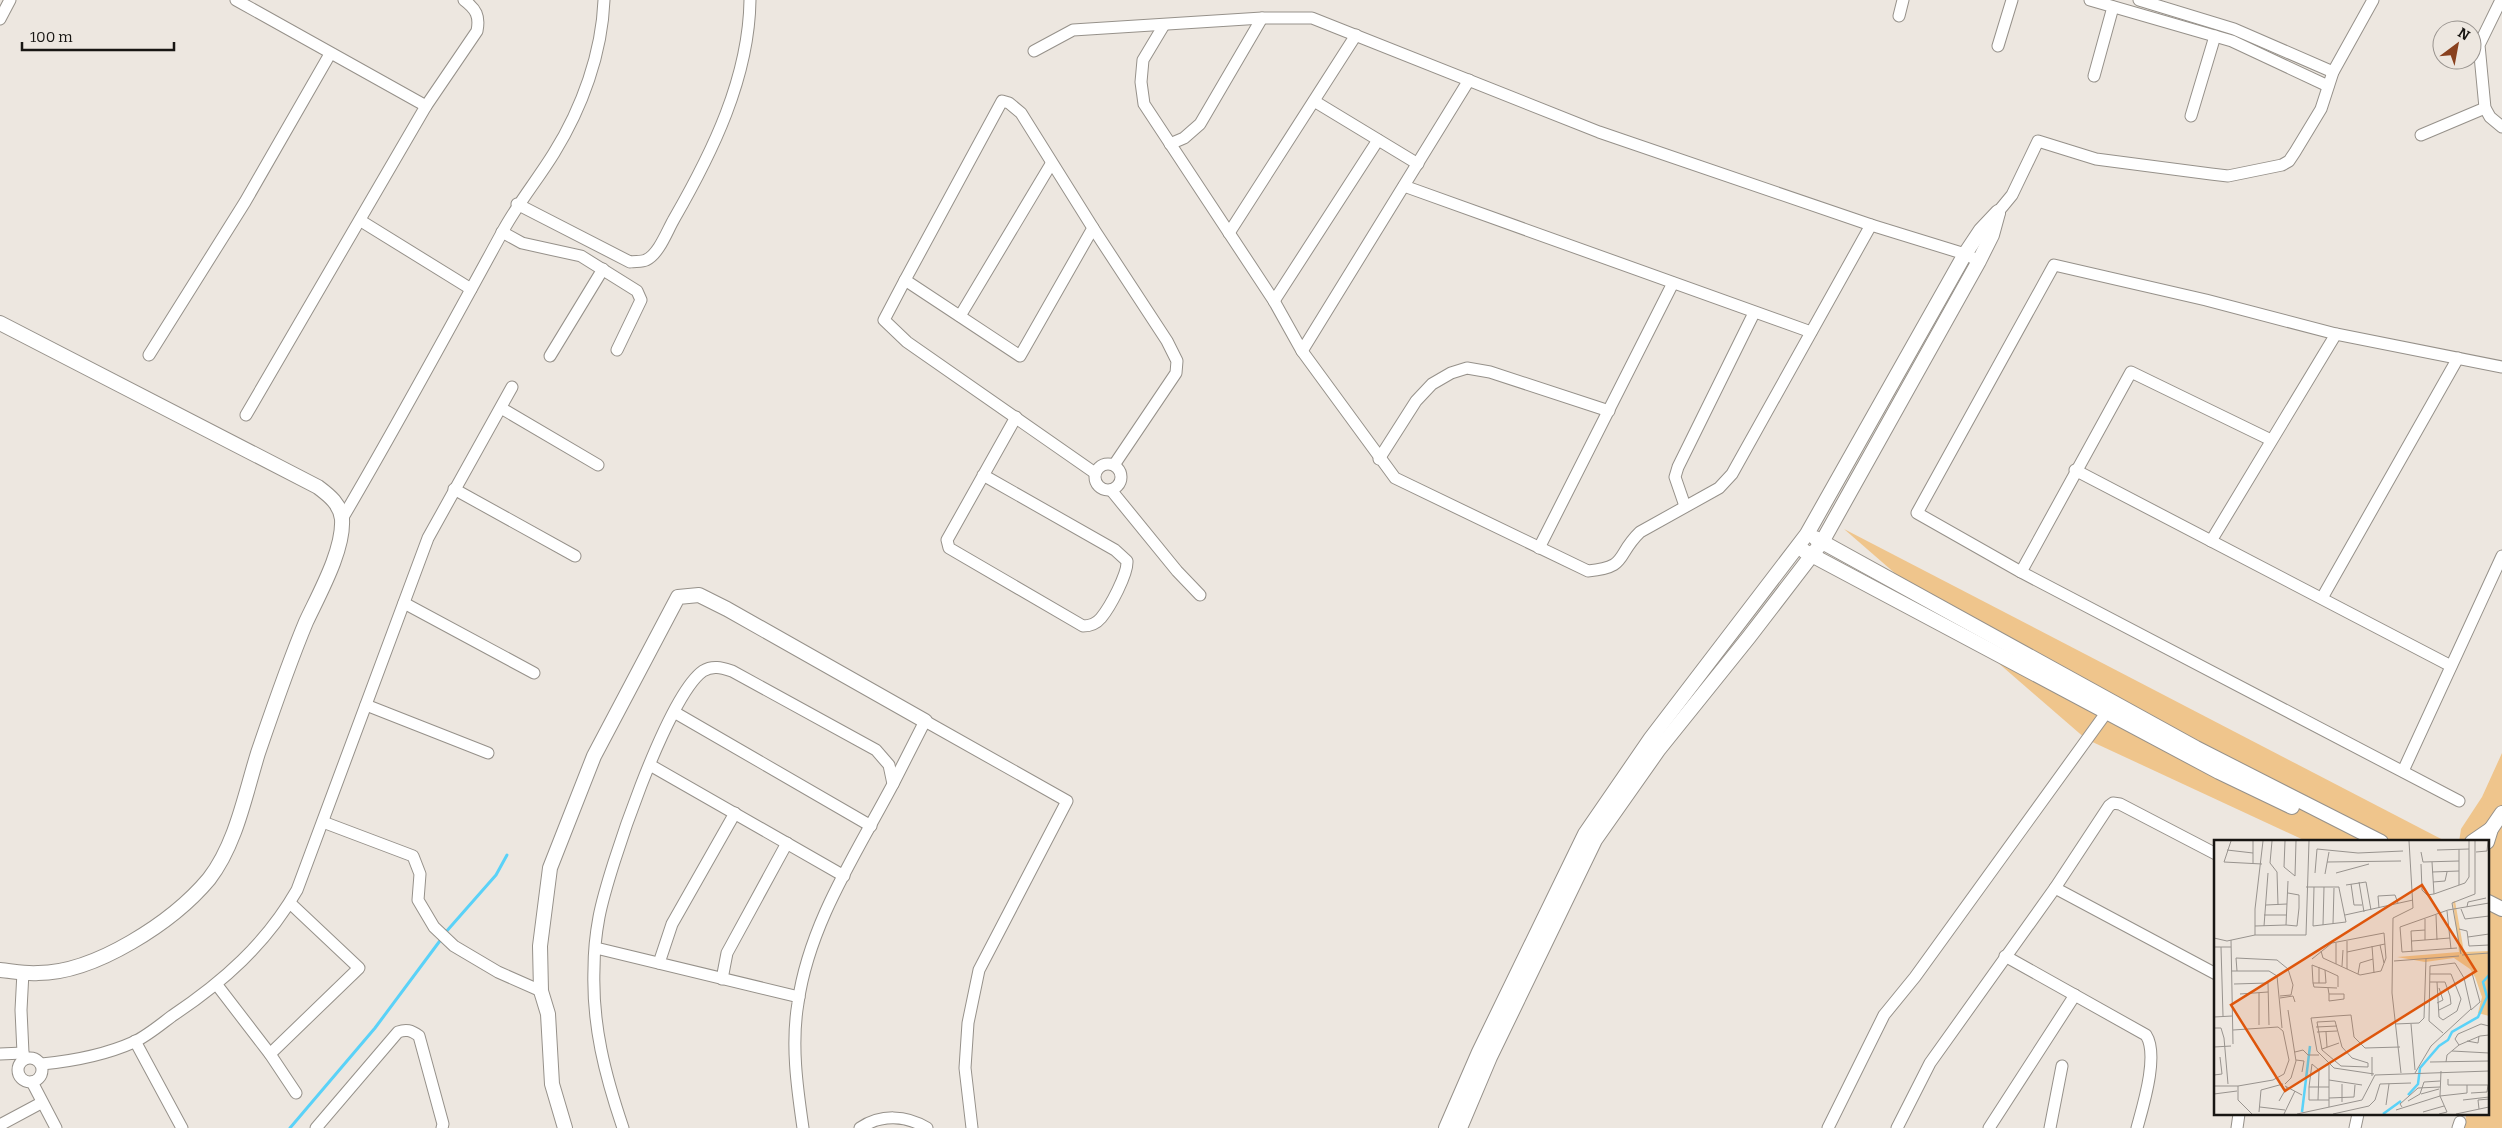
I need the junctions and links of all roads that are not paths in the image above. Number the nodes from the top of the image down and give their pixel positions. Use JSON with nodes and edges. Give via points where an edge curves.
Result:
{"nodes":[{"id":1,"x":10,"y":0,"type":"edge"},
{"id":2,"x":236,"y":0,"type":"edge"},
{"id":3,"x":464,"y":0,"type":"edge"},
{"id":4,"x":604,"y":0,"type":"edge"},
{"id":5,"x":750,"y":0,"type":"edge"},
{"id":6,"x":1903,"y":0,"type":"edge"},
{"id":7,"x":2012,"y":0,"type":"edge"},
{"id":8,"x":2090,"y":0,"type":"edge"},
{"id":9,"x":2139,"y":0,"type":"edge"},
{"id":10,"x":2373,"y":0,"type":"edge"},
{"id":11,"x":2501,"y":0,"type":"edge"},
{"id":12,"x":2178,"y":5,"type":"edge"},
{"id":13,"x":2113,"y":7,"type":"junction"},
{"id":14,"x":1899,"y":16,"type":"dead end"},
{"id":15,"x":0,"y":18,"type":"edge"},
{"id":16,"x":1262,"y":18,"type":"junction"},
{"id":17,"x":2172,"y":22,"type":"junction"},
{"id":18,"x":1164,"y":25,"type":"junction"},
{"id":19,"x":1356,"y":35,"type":"junction"},
{"id":20,"x":2215,"y":36,"type":"junction"},
{"id":21,"x":1998,"y":46,"type":"dead end"},
{"id":22,"x":1034,"y":51,"type":"dead end"},
{"id":23,"x":330,"y":54,"type":"junction"},
{"id":24,"x":2333,"y":72,"type":"junction"},
{"id":25,"x":2094,"y":76,"type":"dead end"},
{"id":26,"x":1469,"y":80,"type":"junction"},
{"id":27,"x":2328,"y":86,"type":"junction"},
{"id":28,"x":1314,"y":101,"type":"junction"},
{"id":29,"x":426,"y":106,"type":"junction"},
{"id":30,"x":2485,"y":108,"type":"junction"},
{"id":31,"x":2191,"y":116,"type":"dead end"},
{"id":32,"x":2502,"y":127,"type":"edge"},
{"id":33,"x":2421,"y":135,"type":"dead end"},
{"id":34,"x":1378,"y":140,"type":"junction"},
{"id":35,"x":1170,"y":144,"type":"junction"},
{"id":36,"x":1051,"y":164,"type":"junction"},
{"id":37,"x":1418,"y":164,"type":"junction"},
{"id":38,"x":1404,"y":186,"type":"junction"},
{"id":39,"x":518,"y":204,"type":"junction"},
{"id":40,"x":1998,"y":212,"type":"junction"},
{"id":41,"x":361,"y":221,"type":"junction"},
{"id":42,"x":1870,"y":225,"type":"junction"},
{"id":43,"x":1094,"y":228,"type":"junction"},
{"id":44,"x":502,"y":232,"type":"junction"},
{"id":45,"x":1229,"y":233,"type":"junction"},
{"id":46,"x":1966,"y":254,"type":"junction"},
{"id":47,"x":1979,"y":261,"type":"junction"},
{"id":48,"x":603,"y":269,"type":"junction"},
{"id":49,"x":906,"y":280,"type":"junction"},
{"id":50,"x":1673,"y":283,"type":"junction"},
{"id":51,"x":471,"y":290,"type":"junction"},
{"id":52,"x":1274,"y":301,"type":"junction"},
{"id":53,"x":1754,"y":313,"type":"junction"},
{"id":54,"x":960,"y":316,"type":"junction"},
{"id":55,"x":0,"y":323,"type":"edge"},
{"id":56,"x":1811,"y":332,"type":"junction"},
{"id":57,"x":2336,"y":334,"type":"junction"},
{"id":58,"x":617,"y":350,"type":"dead end"},
{"id":59,"x":1302,"y":351,"type":"junction"},
{"id":60,"x":149,"y":355,"type":"dead end"},
{"id":61,"x":550,"y":356,"type":"dead end"},
{"id":62,"x":2458,"y":358,"type":"junction"},
{"id":63,"x":2502,"y":367,"type":"edge"},
{"id":64,"x":512,"y":387,"type":"dead end"},
{"id":65,"x":501,"y":408,"type":"junction"},
{"id":66,"x":1609,"y":411,"type":"junction"},
{"id":67,"x":246,"y":415,"type":"dead end"},
{"id":68,"x":1016,"y":417,"type":"junction"},
{"id":69,"x":2270,"y":440,"type":"junction"},
{"id":70,"x":1379,"y":459,"type":"junction"},
{"id":71,"x":598,"y":465,"type":"dead end"},
{"id":72,"x":1114,"y":465,"type":"junction"},
{"id":73,"x":2075,"y":470,"type":"junction"},
{"id":74,"x":1096,"y":473,"type":"junction"},
{"id":75,"x":983,"y":475,"type":"junction"},
{"id":76,"x":454,"y":489,"type":"junction"},
{"id":77,"x":1111,"y":490,"type":"junction"},
{"id":78,"x":1685,"y":506,"type":"junction"},
{"id":79,"x":342,"y":519,"type":"junction"},
{"id":80,"x":1807,"y":534,"type":"junction"},
{"id":81,"x":2211,"y":541,"type":"junction"},
{"id":82,"x":1822,"y":542,"type":"junction"},
{"id":83,"x":1539,"y":548,"type":"junction"},
{"id":84,"x":1797,"y":548,"type":"junction"},
{"id":85,"x":575,"y":556,"type":"dead end"},
{"id":86,"x":1812,"y":556,"type":"junction"},
{"id":87,"x":2502,"y":556,"type":"edge"},
{"id":88,"x":2021,"y":572,"type":"junction"},
{"id":89,"x":1200,"y":595,"type":"dead end"},
{"id":90,"x":2322,"y":598,"type":"junction"},
{"id":91,"x":404,"y":603,"type":"junction"},
{"id":92,"x":2451,"y":666,"type":"junction"},
{"id":93,"x":534,"y":673,"type":"dead end"},
{"id":94,"x":366,"y":705,"type":"junction"},
{"id":95,"x":674,"y":712,"type":"junction"},
{"id":96,"x":2106,"y":712,"type":"junction"},
{"id":97,"x":925,"y":721,"type":"junction"},
{"id":98,"x":488,"y":753,"type":"dead end"},
{"id":99,"x":650,"y":765,"type":"junction"},
{"id":100,"x":2403,"y":772,"type":"junction"},
{"id":101,"x":892,"y":784,"type":"junction"},
{"id":102,"x":2459,"y":801,"type":"dead end"},
{"id":103,"x":735,"y":813,"type":"junction"},
{"id":104,"x":2502,"y":813,"type":"edge"},
{"id":105,"x":323,"y":822,"type":"junction"},
{"id":106,"x":871,"y":826,"type":"junction"},
{"id":107,"x":2489,"y":835,"type":"edge"},
{"id":108,"x":2356,"y":840,"type":"edge"},
{"id":109,"x":2377,"y":840,"type":"edge"},
{"id":110,"x":2477,"y":840,"type":"edge"},
{"id":111,"x":787,"y":843,"type":"junction"},
{"id":112,"x":2214,"y":853,"type":"edge"},
{"id":113,"x":844,"y":876,"type":"junction"},
{"id":114,"x":2055,"y":888,"type":"junction"},
{"id":115,"x":290,"y":903,"type":"junction"},
{"id":116,"x":2490,"y":903,"type":"edge"},
{"id":117,"x":2502,"y":909,"type":"edge"},
{"id":118,"x":596,"y":948,"type":"junction"},
{"id":119,"x":2005,"y":956,"type":"junction"},
{"id":120,"x":659,"y":963,"type":"junction"},
{"id":121,"x":0,"y":970,"type":"edge"},
{"id":122,"x":23,"y":972,"type":"junction"},
{"id":123,"x":2214,"y":973,"type":"edge"},
{"id":124,"x":722,"y":979,"type":"junction"},
{"id":125,"x":217,"y":985,"type":"junction"},
{"id":126,"x":541,"y":991,"type":"junction"},
{"id":127,"x":2075,"y":995,"type":"junction"},
{"id":128,"x":799,"y":998,"type":"junction"},
{"id":129,"x":135,"y":1041,"type":"junction"},
{"id":130,"x":0,"y":1054,"type":"edge"},
{"id":131,"x":270,"y":1054,"type":"junction"},
{"id":132,"x":23,"y":1056,"type":"junction"},
{"id":133,"x":42,"y":1064,"type":"junction"},
{"id":134,"x":2062,"y":1066,"type":"dead end"},
{"id":135,"x":32,"y":1082,"type":"junction"},
{"id":136,"x":296,"y":1093,"type":"dead end"},
{"id":137,"x":41,"y":1103,"type":"junction"},
{"id":138,"x":0,"y":1125,"type":"edge"},
{"id":139,"x":56,"y":1128,"type":"edge"},
{"id":140,"x":182,"y":1128,"type":"edge"},
{"id":141,"x":316,"y":1128,"type":"edge"},
{"id":142,"x":442,"y":1128,"type":"edge"},
{"id":143,"x":566,"y":1128,"type":"edge"},
{"id":144,"x":623,"y":1128,"type":"edge"},
{"id":145,"x":803,"y":1128,"type":"edge"},
{"id":146,"x":860,"y":1128,"type":"edge"},
{"id":147,"x":927,"y":1128,"type":"edge"},
{"id":148,"x":972,"y":1128,"type":"edge"},
{"id":149,"x":1446,"y":1128,"type":"edge"},
{"id":150,"x":1460,"y":1128,"type":"edge"},
{"id":151,"x":1828,"y":1128,"type":"edge"},
{"id":152,"x":1897,"y":1128,"type":"edge"},
{"id":153,"x":1989,"y":1128,"type":"edge"},
{"id":154,"x":2050,"y":1128,"type":"edge"},
{"id":155,"x":2137,"y":1128,"type":"edge"}],
"edges":[{"from":1,"to":15,"type":"street"},
{"from":2,"to":23,"type":"street"},
{"from":3,"to":29,"type":"street","via":[[474,8],[480,20],[477,31]]},
{"from":4,"to":39,"type":"street","via":[[596,57],[575,112],[554,152]]},
{"from":5,"to":39,"type":"street","via":[[739,70],[719,134],[658,247],[646,260],[630,262]]},
{"from":6,"to":14,"type":"street"},
{"from":7,"to":21,"type":"street"},
{"from":8,"to":13,"type":"street"},
{"from":9,"to":12,"type":"street"},
{"from":10,"to":24,"type":"street"},
{"from":11,"to":30,"type":"street","via":[[2479,45]]},
{"from":12,"to":17,"type":"street"},
{"from":12,"to":24,"type":"street"},
{"from":13,"to":17,"type":"street"},
{"from":13,"to":25,"type":"street"},
{"from":16,"to":18,"type":"street"},
{"from":16,"to":19,"type":"street","via":[[1312,18]]},
{"from":16,"to":35,"type":"street","via":[[1200,124],[1184,138]]},
{"from":17,"to":20,"type":"street"},
{"from":18,"to":22,"type":"street","via":[[1073,30]]},
{"from":18,"to":35,"type":"street","via":[[1143,60],[1141,82],[1144,104]]},
{"from":19,"to":26,"type":"street"},
{"from":19,"to":28,"type":"street"},
{"from":20,"to":27,"type":"street"},
{"from":20,"to":31,"type":"street"},
{"from":23,"to":29,"type":"street"},
{"from":23,"to":60,"type":"street","via":[[245,202]]},
{"from":24,"to":27,"type":"street"},
{"from":26,"to":37,"type":"street"},
{"from":26,"to":42,"type":"street","via":[[1599,132]]},
{"from":27,"to":40,"type":"street","via":[[2321,109],[2289,161],[2282,165],[2228,176],[2096,159],[2038,141],[2012,195]]},
{"from":28,"to":34,"type":"street"},
{"from":28,"to":45,"type":"street"},
{"from":29,"to":41,"type":"street"},
{"from":30,"to":32,"type":"street"},
{"from":30,"to":33,"type":"street"},
{"from":34,"to":37,"type":"street"},
{"from":34,"to":52,"type":"street"},
{"from":35,"to":45,"type":"street"},
{"from":36,"to":43,"type":"street"},
{"from":36,"to":49,"type":"street","via":[[1021,113],[1002,101]]},
{"from":36,"to":54,"type":"street"},
{"from":37,"to":38,"type":"street"},
{"from":38,"to":50,"type":"street"},
{"from":38,"to":59,"type":"street"},
{"from":39,"to":44,"type":"street"},
{"from":40,"to":46,"type":"street","via":[[1981,230]]},
{"from":40,"to":47,"type":"street","via":[[1992,235]]},
{"from":41,"to":51,"type":"street"},
{"from":41,"to":67,"type":"street"},
{"from":42,"to":46,"type":"street"},
{"from":42,"to":56,"type":"street"},
{"from":43,"to":54,"type":"street","via":[[1020,356]]},
{"from":43,"to":72,"type":"street","via":[[1167,340],[1177,361],[1176,373]]},
{"from":44,"to":48,"type":"street","via":[[522,243],[581,256]]},
{"from":44,"to":51,"type":"street"},
{"from":45,"to":52,"type":"street"},
{"from":46,"to":47,"type":"street"},
{"from":46,"to":80,"type":"street"},
{"from":47,"to":82,"type":"street"},
{"from":48,"to":58,"type":"street","via":[[640,295],[641,300]]},
{"from":48,"to":61,"type":"street"},
{"from":49,"to":54,"type":"street"},
{"from":49,"to":68,"type":"street","via":[[884,320],[907,342]]},
{"from":50,"to":53,"type":"street"},
{"from":50,"to":66,"type":"street"},
{"from":51,"to":79,"type":"street"},
{"from":52,"to":59,"type":"street"},
{"from":53,"to":56,"type":"street"},
{"from":53,"to":78,"type":"street","via":[[1678,467],[1675,477]]},
{"from":55,"to":79,"type":"street","via":[[318,487],[338,506]]},
{"from":56,"to":78,"type":"street","via":[[1732,474],[1719,488]]},
{"from":57,"to":62,"type":"street"},
{"from":57,"to":69,"type":"street"},
{"from":57,"to":88,"type":"street","via":[[2206,300],[2054,266],[1917,513]]},
{"from":59,"to":70,"type":"street"},
{"from":62,"to":63,"type":"street"},
{"from":62,"to":90,"type":"street"},
{"from":64,"to":65,"type":"street"},
{"from":65,"to":71,"type":"street"},
{"from":65,"to":76,"type":"street"},
{"from":66,"to":70,"type":"street","via":[[1490,372],[1467,368],[1450,373],[1432,384],[1416,401]]},
{"from":66,"to":83,"type":"street"},
{"from":68,"to":74,"type":"street"},
{"from":68,"to":75,"type":"street"},
{"from":69,"to":73,"type":"street","via":[[2131,372]]},
{"from":69,"to":81,"type":"street"},
{"from":70,"to":83,"type":"street","via":[[1394,478]]},
{"from":72,"to":74,"type":"street","via":[[1105,464]]},
{"from":72,"to":77,"type":"street","via":[[1122,476],[1119,485]]},
{"from":73,"to":81,"type":"street"},
{"from":73,"to":88,"type":"street"},
{"from":74,"to":77,"type":"street","via":[[1098,486]]},
{"from":75,"to":75,"type":"street","via":[[1115,550],[1127,561],[1127,570],[1100,619],[1092,626],[1083,626],[948,548],[947,540]]},
{"from":76,"to":85,"type":"street"},
{"from":76,"to":91,"type":"street","via":[[428,538]]},
{"from":77,"to":89,"type":"street"},
{"from":78,"to":83,"type":"street","via":[[1640,532],[1629,543],[1619,562],[1607,570],[1588,572]]},
{"from":79,"to":122,"type":"street","via":[[334,558],[298,641],[222,860],[208,880],[167,918],[114,952],[67,970],[38,974]]},
{"from":80,"to":82,"type":"street"},
{"from":80,"to":84,"type":"street"},
{"from":81,"to":90,"type":"street"},
{"from":82,"to":86,"type":"street"},
{"from":82,"to":109,"type":"street","via":[[2196,748]]},
{"from":84,"to":86,"type":"street"},
{"from":84,"to":149,"type":"street","via":[[1651,738],[1585,834],[1479,1052]]},
{"from":86,"to":96,"type":"street"},
{"from":86,"to":150,"type":"street","via":[[1659,749],[1595,840],[1490,1057]]},
{"from":87,"to":92,"type":"street"},
{"from":88,"to":100,"type":"street"},
{"from":90,"to":92,"type":"street"},
{"from":91,"to":93,"type":"street"},
{"from":91,"to":94,"type":"street"},
{"from":92,"to":100,"type":"street"},
{"from":94,"to":98,"type":"street"},
{"from":94,"to":105,"type":"street"},
{"from":95,"to":99,"type":"street"},
{"from":95,"to":101,"type":"street","via":[[703,671],[716,667],[732,671],[876,750],[889,765]]},
{"from":95,"to":106,"type":"street"},
{"from":96,"to":108,"type":"street"},
{"from":96,"to":151,"type":"street","via":[[1915,977],[1884,1015]]},
{"from":97,"to":101,"type":"street"},
{"from":97,"to":126,"type":"street","via":[[727,608],[699,595],[678,597],[594,756],[550,868],[540,946]]},
{"from":97,"to":148,"type":"street","via":[[1067,801],[979,970],[968,1023],[965,1068]]},
{"from":99,"to":103,"type":"street"},
{"from":99,"to":118,"type":"street","via":[[622,839],[599,916]]},
{"from":100,"to":102,"type":"street"},
{"from":101,"to":106,"type":"street"},
{"from":103,"to":111,"type":"street"},
{"from":103,"to":120,"type":"street","via":[[672,924]]},
{"from":104,"to":107,"type":"street"},
{"from":105,"to":115,"type":"street"},
{"from":105,"to":126,"type":"street","via":[[414,856],[420,874],[418,900],[443,935],[454,946],[498,972]]},
{"from":106,"to":113,"type":"street"},
{"from":107,"to":110,"type":"street"},
{"from":111,"to":113,"type":"street"},
{"from":111,"to":124,"type":"street","via":[[727,953]]},
{"from":112,"to":114,"type":"street","via":[[2113,803],[2103,813]]},
{"from":113,"to":128,"type":"street","via":[[822,920]]},
{"from":114,"to":119,"type":"street"},
{"from":114,"to":123,"type":"street"},
{"from":115,"to":125,"type":"street","via":[[258,946]]},
{"from":115,"to":131,"type":"street","via":[[359,968]]},
{"from":116,"to":117,"type":"street"},
{"from":118,"to":120,"type":"street"},
{"from":118,"to":144,"type":"street","via":[[598,1044]]},
{"from":119,"to":127,"type":"street"},
{"from":119,"to":152,"type":"street","via":[[1930,1063]]},
{"from":120,"to":124,"type":"street"},
{"from":121,"to":122,"type":"street"},
{"from":122,"to":132,"type":"street"},
{"from":124,"to":128,"type":"street"},
{"from":125,"to":129,"type":"street"},
{"from":125,"to":131,"type":"street"},
{"from":126,"to":143,"type":"street","via":[[548,1014],[552,1084]]},
{"from":127,"to":153,"type":"street"},
{"from":127,"to":155,"type":"street","via":[[2150,1040],[2150,1060]]},
{"from":128,"to":145,"type":"street","via":[[795,1055]]},
{"from":129,"to":133,"type":"street","via":[[94,1056]]},
{"from":129,"to":140,"type":"street"},
{"from":130,"to":132,"type":"street"},
{"from":131,"to":136,"type":"street"},
{"from":132,"to":133,"type":"street","via":[[36,1058]]},
{"from":132,"to":135,"type":"street","via":[[18,1071],[22,1079]]},
{"from":133,"to":135,"type":"street","via":[[41,1077]]},
{"from":134,"to":154,"type":"street"},
{"from":135,"to":137,"type":"street"},
{"from":137,"to":138,"type":"street"},
{"from":137,"to":139,"type":"street"},
{"from":141,"to":142,"type":"street","via":[[404,1029],[419,1036]]},
{"from":146,"to":147,"type":"street","via":[[873,1121],[892,1118],[912,1120]]}]}
